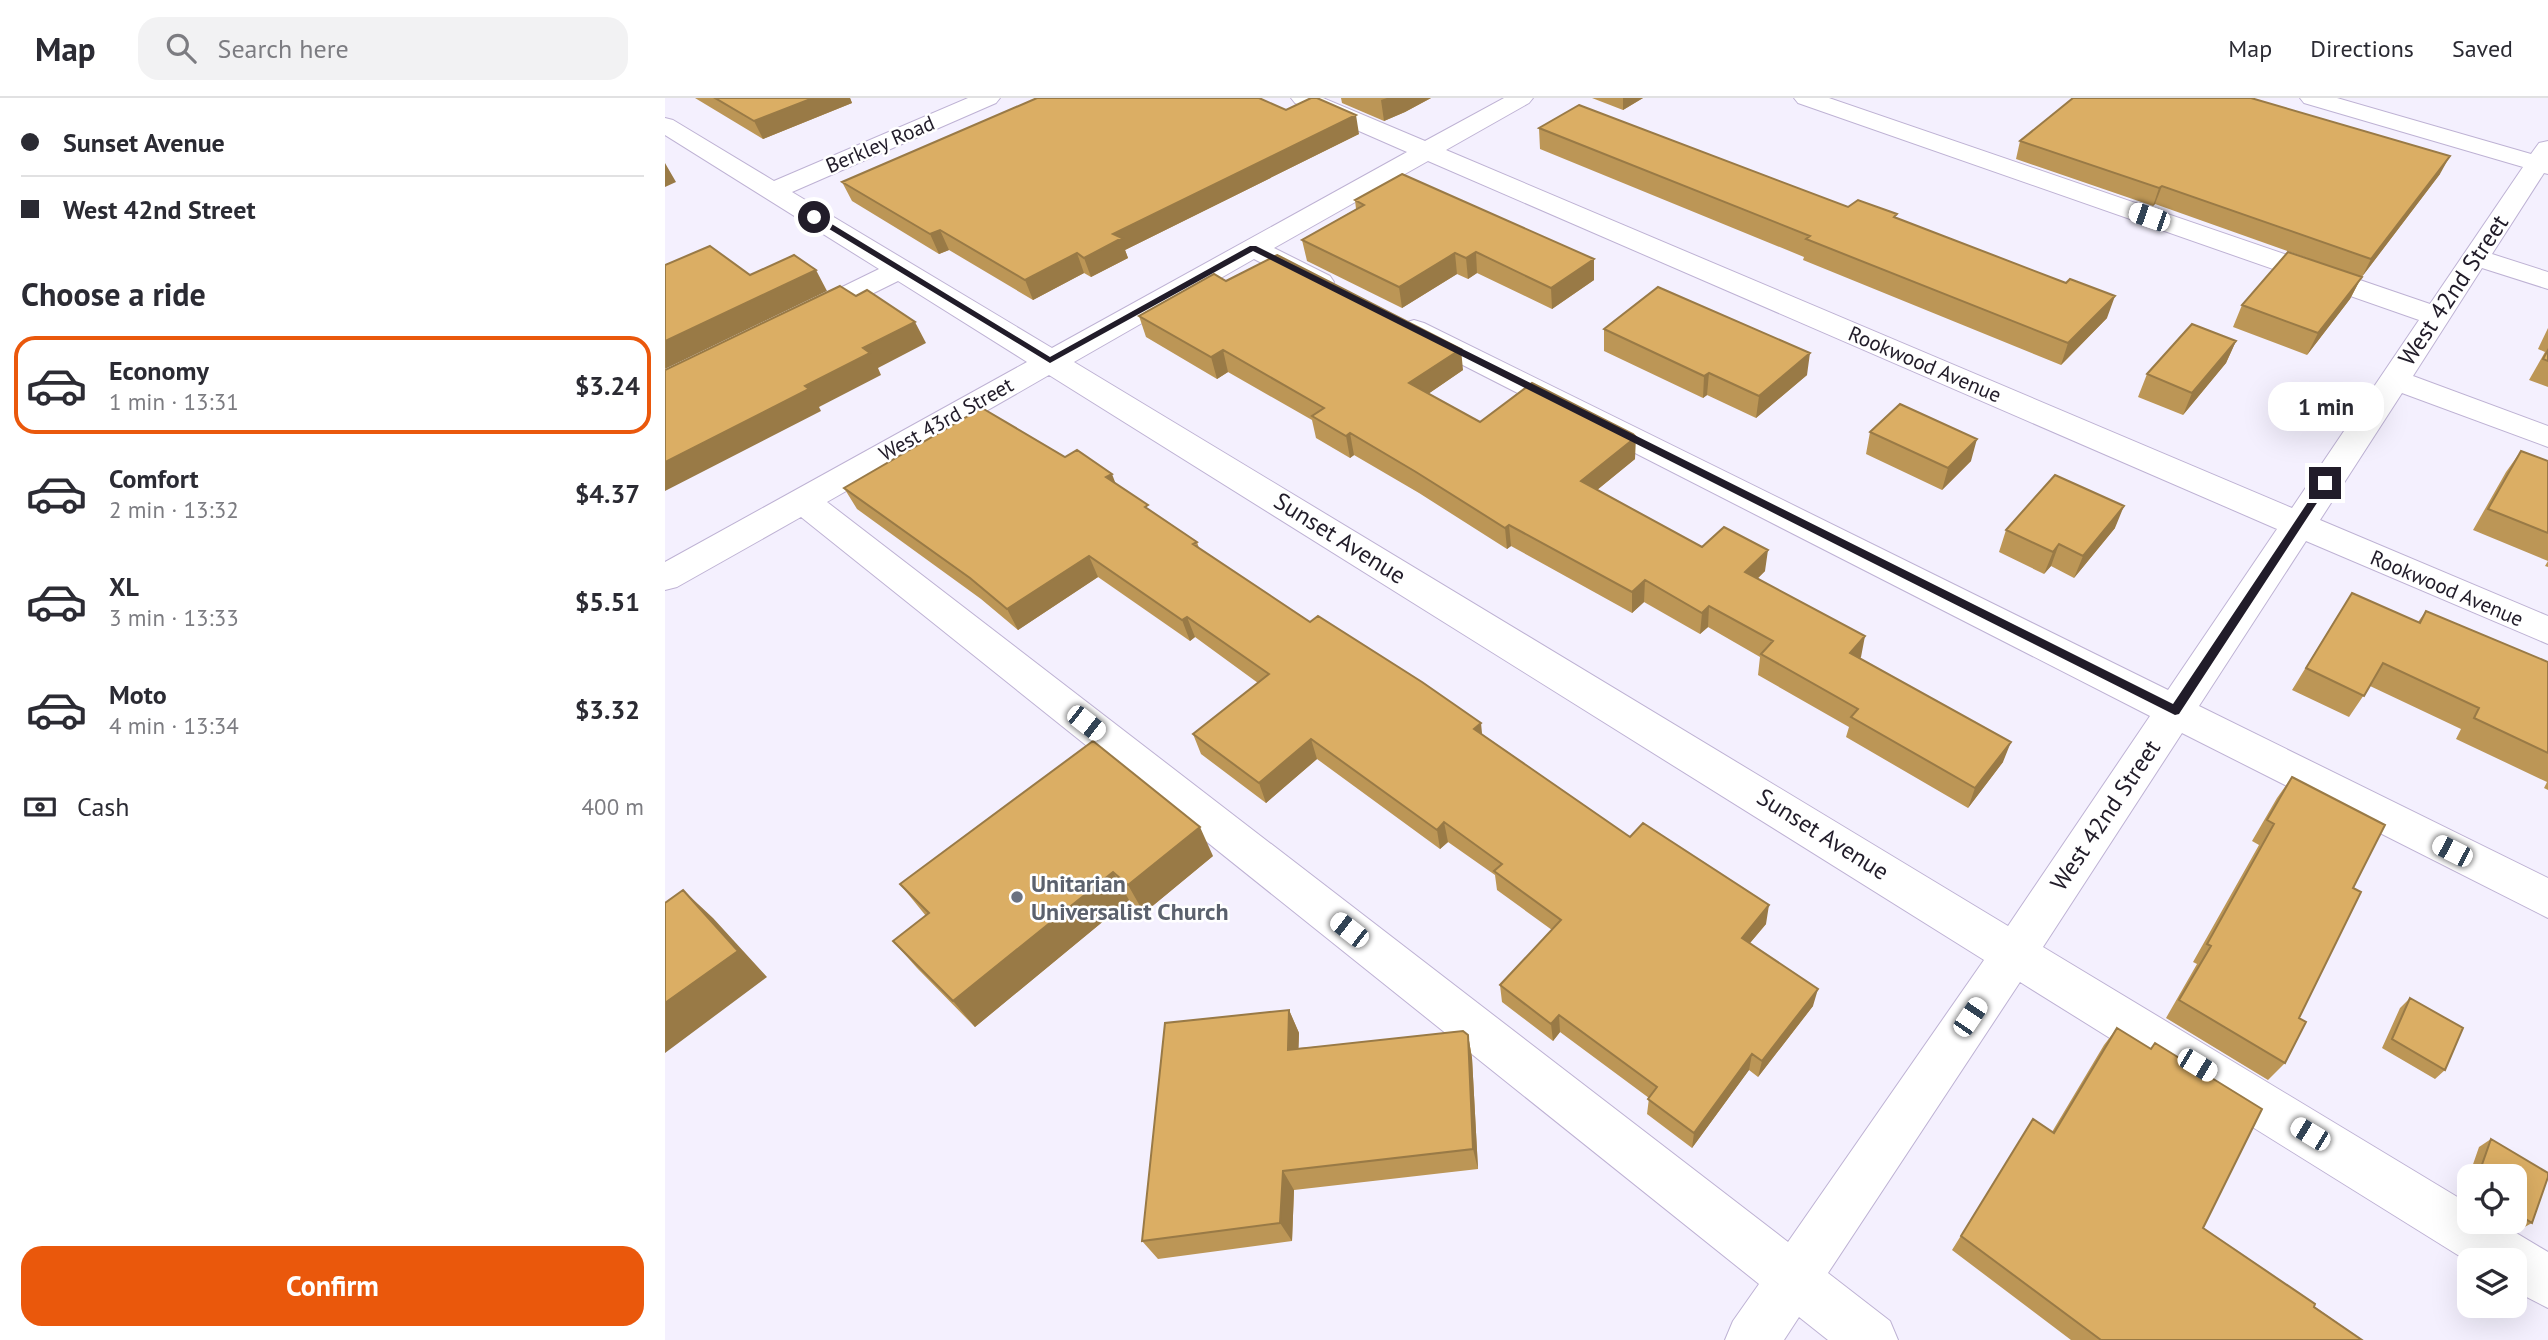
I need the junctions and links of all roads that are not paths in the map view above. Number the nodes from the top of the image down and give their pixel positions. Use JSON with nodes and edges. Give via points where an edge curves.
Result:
{"nodes":[{"id":1,"x":988,"y":98,"type":"edge"},
{"id":2,"x":1303,"y":98,"type":"edge"},
{"id":3,"x":1521,"y":98,"type":"edge"},
{"id":4,"x":1806,"y":98,"type":"edge"},
{"id":5,"x":2312,"y":98,"type":"edge"},
{"id":6,"x":665,"y":125,"type":"edge"},
{"id":7,"x":1427,"y":151,"type":"junction"},
{"id":8,"x":2544,"y":159,"type":"edge"},
{"id":9,"x":772,"y":191,"type":"junction"},
{"id":10,"x":1253,"y":248,"type":"junction"},
{"id":11,"x":2476,"y":257,"type":"junction"},
{"id":12,"x":900,"y":269,"type":"junction"},
{"id":13,"x":2548,"y":281,"type":"edge"},
{"id":14,"x":1347,"y":295,"type":"edge"},
{"id":15,"x":1384,"y":314,"type":"edge"},
{"id":16,"x":2436,"y":316,"type":"junction"},
{"id":17,"x":784,"y":326,"type":"edge"},
{"id":18,"x":1050,"y":361,"type":"junction"},
{"id":19,"x":2394,"y":379,"type":"junction"},
{"id":20,"x":2548,"y":437,"type":"edge"},
{"id":21,"x":802,"y":500,"type":"junction"},
{"id":22,"x":2298,"y":524,"type":"junction"},
{"id":23,"x":665,"y":578,"type":"edge"},
{"id":24,"x":2548,"y":631,"type":"edge"},
{"id":25,"x":2175,"y":710,"type":"junction"},
{"id":26,"x":2548,"y":899,"type":"edge"},
{"id":27,"x":2014,"y":951,"type":"junction"},
{"id":28,"x":2493,"y":1248,"type":"edge"},
{"id":29,"x":2527,"y":1269,"type":"edge"},
{"id":30,"x":1793,"y":1279,"type":"junction"},
{"id":31,"x":2548,"y":1282,"type":"edge"},
{"id":32,"x":1752,"y":1340,"type":"edge"},
{"id":33,"x":1871,"y":1340,"type":"edge"}],
"edges":[{"from":1,"to":9,"type":"street","name":"Berkley Road"},
{"from":2,"to":7,"type":"street","name":"Rookwood Avenue"},
{"from":3,"to":7,"type":"street","name":"West 43rd Street"},
{"from":4,"to":16,"type":"street"},
{"from":5,"to":8,"type":"street"},
{"from":6,"to":9,"type":"street","name":"Sunset Avenue"},
{"from":7,"to":10,"type":"street","name":"West 43rd Street"},
{"from":7,"to":22,"type":"street","name":"Rookwood Avenue"},
{"from":8,"to":11,"type":"street","name":"West 42nd Street"},
{"from":9,"to":12,"type":"street","name":"Sunset Avenue"},
{"from":10,"to":14,"type":"street"},
{"from":10,"to":18,"type":"street","name":"West 43rd Street"},
{"from":11,"to":13,"type":"street"},
{"from":11,"to":16,"type":"street","name":"West 42nd Street"},
{"from":12,"to":17,"type":"street"},
{"from":12,"to":18,"type":"street","name":"Sunset Avenue"},
{"from":15,"to":25,"type":"street"},
{"from":16,"to":19,"type":"street","name":"West 42nd Street"},
{"from":18,"to":21,"type":"street","name":"West 43rd Street"},
{"from":18,"to":27,"type":"street","name":"Sunset Avenue"},
{"from":19,"to":20,"type":"street"},
{"from":19,"to":22,"type":"street","name":"West 42nd Street"},
{"from":21,"to":23,"type":"street","name":"West 43rd Street"},
{"from":21,"to":30,"type":"street"},
{"from":22,"to":24,"type":"street","name":"Rookwood Avenue"},
{"from":22,"to":25,"type":"street","name":"West 42nd Street"},
{"from":25,"to":26,"type":"street"},
{"from":25,"to":27,"type":"street","name":"West 42nd Street"},
{"from":27,"to":28,"type":"street","name":"Sunset Avenue"},
{"from":27,"to":30,"type":"street","name":"West 42nd Street"},
{"from":29,"to":31,"type":"street","name":"Sunset Avenue"},
{"from":30,"to":32,"type":"street","name":"West 42nd Street"},
{"from":30,"to":33,"type":"street"}]}
